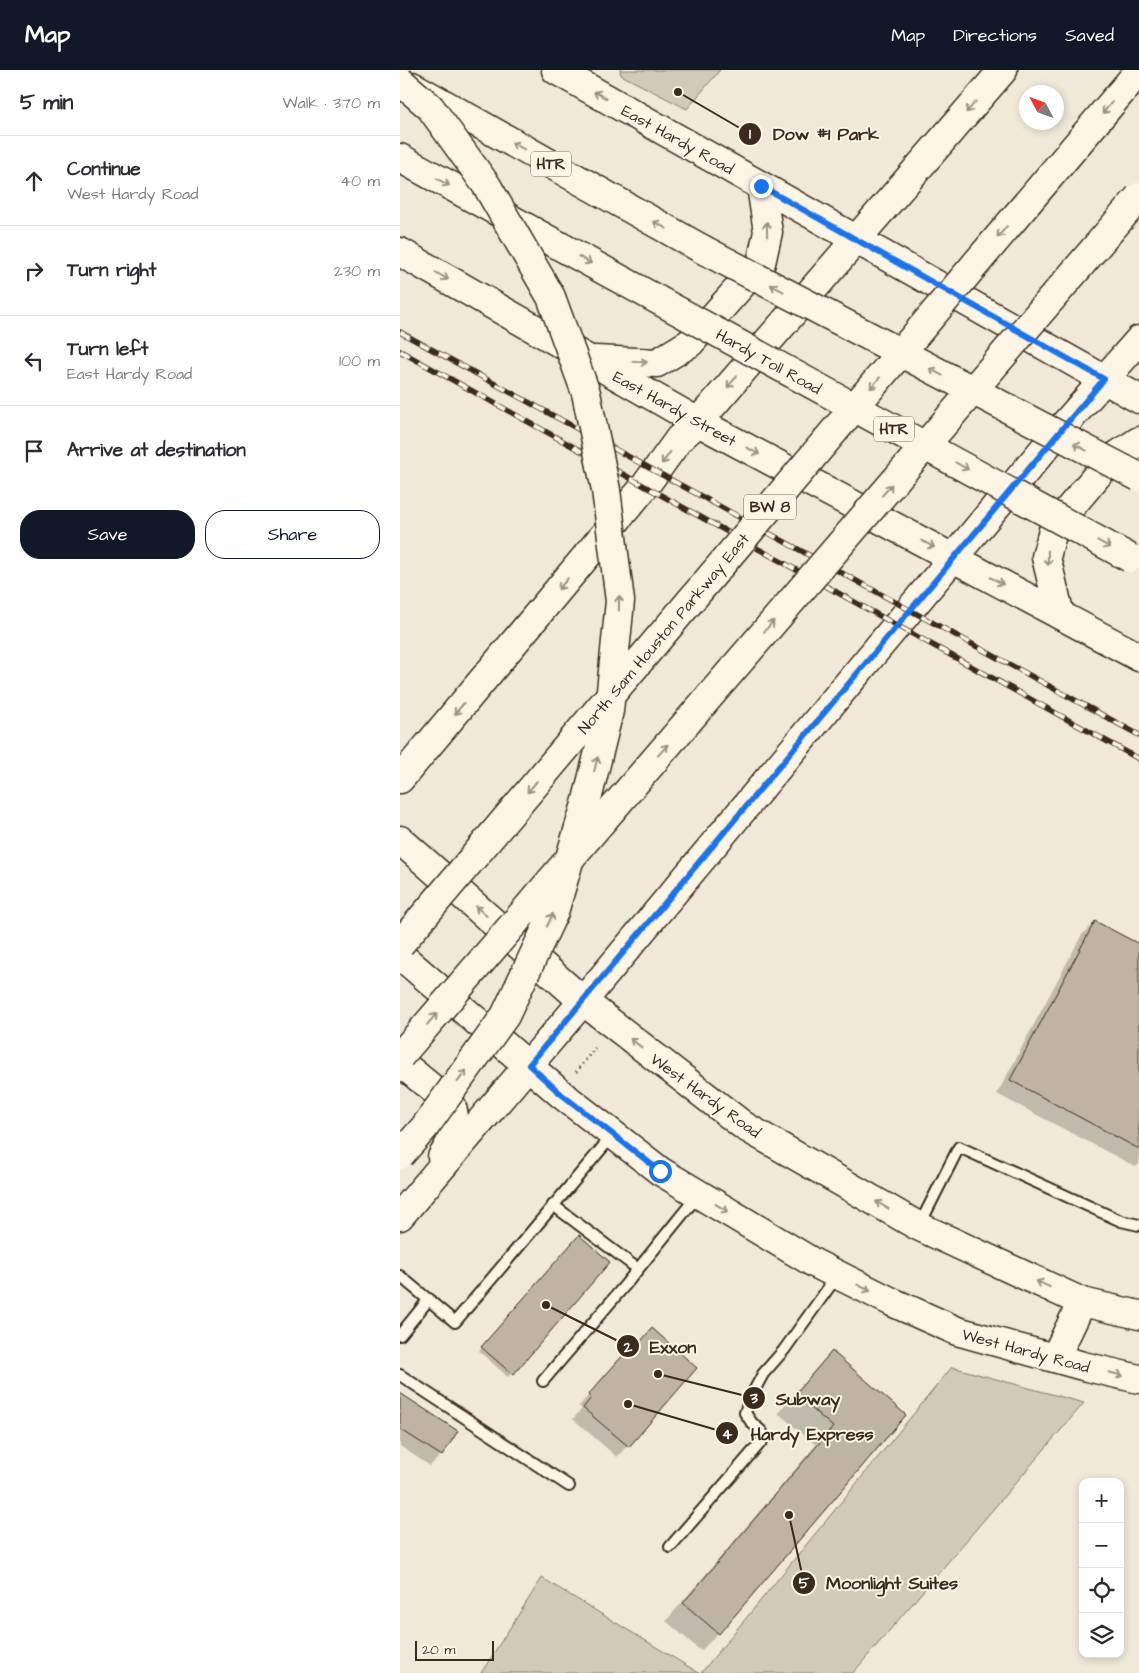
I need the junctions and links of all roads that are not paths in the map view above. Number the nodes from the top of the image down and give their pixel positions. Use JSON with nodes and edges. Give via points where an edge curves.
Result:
{"nodes":[{"id":1,"x":556,"y":70,"type":"edge"},
{"id":2,"x":1003,"y":70,"type":"edge"},
{"id":3,"x":1139,"y":71,"type":"edge"},
{"id":4,"x":400,"y":80,"type":"edge"},
{"id":5,"x":400,"y":158,"type":"edge"},
{"id":6,"x":761,"y":186,"type":"junction"},
{"id":7,"x":1139,"y":197,"type":"edge"},
{"id":8,"x":856,"y":240,"type":"junction"},
{"id":9,"x":400,"y":252,"type":"edge"},
{"id":10,"x":1139,"y":340,"type":"edge"},
{"id":11,"x":591,"y":360,"type":"junction"},
{"id":12,"x":1104,"y":379,"type":"junction"},
{"id":13,"x":1139,"y":399,"type":"edge"},
{"id":14,"x":698,"y":422,"type":"junction"},
{"id":15,"x":1139,"y":442,"type":"edge"},
{"id":16,"x":1139,"y":478,"type":"edge"},
{"id":17,"x":954,"y":558,"type":"junction"},
{"id":18,"x":1134,"y":561,"type":"edge"},
{"id":19,"x":1060,"y":615,"type":"junction"},
{"id":20,"x":1139,"y":657,"type":"edge"},
{"id":21,"x":400,"y":779,"type":"edge"},
{"id":22,"x":400,"y":840,"type":"edge"},
{"id":23,"x":400,"y":944,"type":"edge"},
{"id":24,"x":400,"y":955,"type":"edge"},
{"id":25,"x":583,"y":1002,"type":"junction"},
{"id":26,"x":400,"y":1056,"type":"edge"},
{"id":27,"x":400,"y":1062,"type":"edge"},
{"id":28,"x":529,"y":1065,"type":"junction"},
{"id":29,"x":613,"y":1134,"type":"junction"},
{"id":30,"x":400,"y":1155,"type":"edge"},
{"id":31,"x":698,"y":1194,"type":"junction"},
{"id":32,"x":553,"y":1206,"type":"junction"},
{"id":33,"x":404,"y":1212,"type":"edge"},
{"id":34,"x":1139,"y":1225,"type":"edge"},
{"id":35,"x":918,"y":1226,"type":"junction"},
{"id":36,"x":638,"y":1269,"type":"junction"},
{"id":37,"x":838,"y":1275,"type":"junction"},
{"id":38,"x":400,"y":1276,"type":"edge"},
{"id":39,"x":429,"y":1300,"type":"junction"},
{"id":40,"x":1082,"y":1302,"type":"junction"},
{"id":41,"x":1139,"y":1316,"type":"edge"},
{"id":42,"x":400,"y":1335,"type":"edge"},
{"id":43,"x":1055,"y":1358,"type":"junction"},
{"id":44,"x":400,"y":1375,"type":"edge"},
{"id":45,"x":1139,"y":1379,"type":"edge"},
{"id":46,"x":543,"y":1381,"type":"dead end"},
{"id":47,"x":569,"y":1486,"type":"dead end"},
{"id":48,"x":670,"y":1547,"type":"dead end"}],
"edges":[{"from":6,"to":1,"type":"main road","name":"East Hardy Road","one_way":true},
{"from":2,"to":8,"type":"main road","one_way":true},
{"from":3,"to":23,"type":"main road","name":"North Sam Houston Parkway East","number":"BW 8","one_way":true,"bridge":true},
{"from":16,"to":4,"type":"main road","number":"HTR","one_way":true,"bridge":true,"via":[[702,249]]},
{"from":30,"to":4,"type":"main road","one_way":true,"bridge":true,"via":[[424,1128],[505,1016],[554,912],[609,711],[620,601],[606,490],[586,393],[551,297],[488,186],[430,107]]},
{"from":5,"to":18,"type":"main road","name":"Hardy Toll Road","number":"HTR","one_way":true,"bridge":true},
{"from":6,"to":8,"type":"main road","name":"East Hardy Road"},
{"from":11,"to":6,"type":"main road","one_way":true,"via":[[658,363],[690,343],[761,263],[768,232]]},
{"from":26,"to":7,"type":"main road","one_way":true,"bridge":true},
{"from":8,"to":12,"type":"main road","name":"East Hardy Road"},
{"from":8,"to":14,"type":"main road","one_way":true},
{"from":9,"to":11,"type":"main road","name":"East Hardy Street","one_way":true},
{"from":10,"to":12,"type":"main road"},
{"from":11,"to":14,"type":"main road","name":"East Hardy Street"},
{"from":12,"to":13,"type":"main road","name":"East Hardy Road"},
{"from":12,"to":17,"type":"main road"},
{"from":14,"to":17,"type":"main road","name":"East Hardy Street","one_way":true},
{"from":14,"to":21,"type":"main road","one_way":true,"via":[[679,439],[645,486]]},
{"from":15,"to":19,"type":"main road","one_way":true,"via":[[1110,460],[1054,527],[1046,557]]},
{"from":17,"to":19,"type":"main road","name":"East Hardy Street","one_way":true},
{"from":17,"to":25,"type":"main road"},
{"from":19,"to":20,"type":"main road","name":"East Hardy Street"},
{"from":25,"to":22,"type":"main road","name":"West Hardy Road","one_way":true},
{"from":24,"to":28,"type":"main road","name":"West Hardy Road"},
{"from":25,"to":28,"type":"main road"},
{"from":35,"to":25,"type":"main road","name":"West Hardy Road","one_way":true,"via":[[744,1126]]},
{"from":27,"to":33,"type":"main road","via":[[451,1104],[455,1131],[448,1148]]},
{"from":28,"to":29,"type":"main road","name":"West Hardy Road"},
{"from":28,"to":33,"type":"main road"},
{"from":29,"to":31,"type":"main road","name":"West Hardy Road","via":[[660,1171]]},
{"from":29,"to":32,"type":"lane"},
{"from":31,"to":36,"type":"lane"},
{"from":31,"to":37,"type":"main road","name":"West Hardy Road","one_way":true},
{"from":32,"to":36,"type":"lane"},
{"from":32,"to":39,"type":"lane","via":[[455,1322]]},
{"from":34,"to":35,"type":"lane","via":[[1121,1221],[960,1147]]},
{"from":40,"to":35,"type":"main road","name":"West Hardy Road","one_way":true},
{"from":36,"to":46,"type":"lane"},
{"from":37,"to":43,"type":"main road","name":"West Hardy Road","one_way":true,"via":[[957,1331]]},
{"from":37,"to":48,"type":"lane","via":[[763,1374],[749,1400],[745,1413],[762,1432],[762,1441]]},
{"from":38,"to":39,"type":"lane"},
{"from":39,"to":42,"type":"lane"},
{"from":40,"to":41,"type":"main road","name":"West Hardy Road"},
{"from":40,"to":43,"type":"main road"},
{"from":43,"to":45,"type":"main road","name":"West Hardy Road","one_way":true},
{"from":44,"to":47,"type":"lane"}]}
